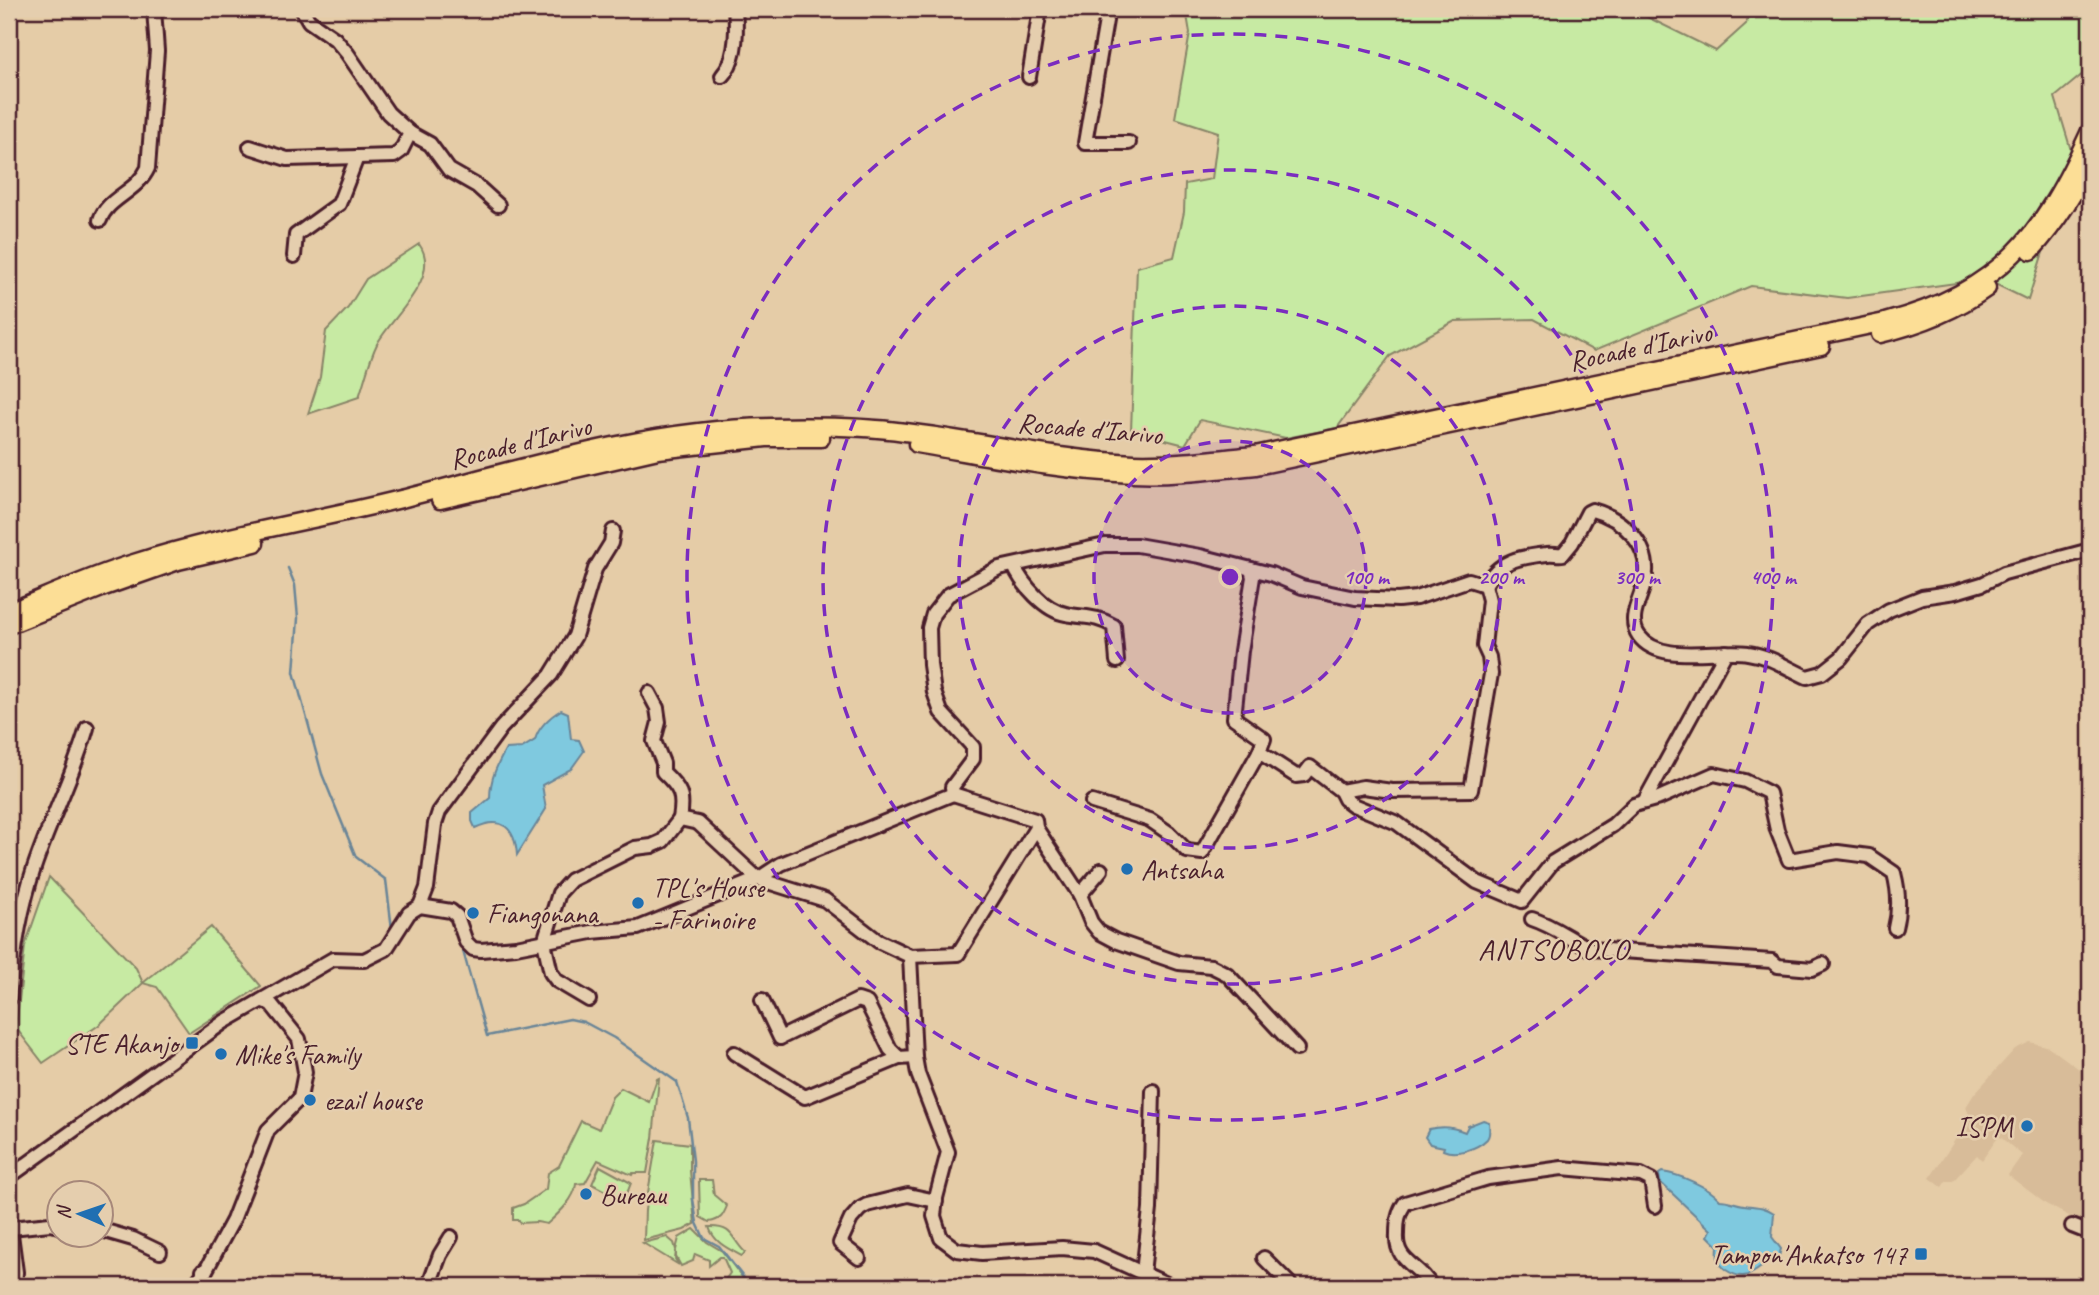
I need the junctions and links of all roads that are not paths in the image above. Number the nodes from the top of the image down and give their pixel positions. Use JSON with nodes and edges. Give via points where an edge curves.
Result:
{"nodes":[{"id":1,"x":154,"y":9,"type":"edge"},
{"id":2,"x":302,"y":9,"type":"edge"},
{"id":3,"x":735,"y":9,"type":"edge"},
{"id":4,"x":1040,"y":9,"type":"edge"},
{"id":5,"x":1108,"y":9,"type":"edge"},
{"id":6,"x":722,"y":76,"type":"dead end"},
{"id":7,"x":1029,"y":77,"type":"dead end"},
{"id":8,"x":2090,"y":131,"type":"edge"},
{"id":9,"x":410,"y":133,"type":"junction"},
{"id":10,"x":1129,"y":143,"type":"dead end"},
{"id":11,"x":250,"y":147,"type":"dead end"},
{"id":12,"x":356,"y":157,"type":"junction"},
{"id":13,"x":2090,"y":160,"type":"edge"},
{"id":14,"x":498,"y":205,"type":"dead end"},
{"id":15,"x":100,"y":220,"type":"dead end"},
{"id":16,"x":294,"y":256,"type":"dead end"},
{"id":17,"x":612,"y":531,"type":"dead end"},
{"id":18,"x":2090,"y":550,"type":"edge"},
{"id":19,"x":1014,"y":566,"type":"junction"},
{"id":20,"x":1251,"y":569,"type":"junction"},
{"id":21,"x":1485,"y":585,"type":"junction"},
{"id":22,"x":9,"y":612,"type":"edge"},
{"id":23,"x":9,"y":625,"type":"edge"},
{"id":24,"x":1726,"y":652,"type":"junction"},
{"id":25,"x":1117,"y":661,"type":"dead end"},
{"id":26,"x":649,"y":693,"type":"dead end"},
{"id":27,"x":87,"y":728,"type":"dead end"},
{"id":28,"x":1259,"y":752,"type":"junction"},
{"id":29,"x":1341,"y":791,"type":"junction"},
{"id":30,"x":953,"y":794,"type":"junction"},
{"id":31,"x":1093,"y":802,"type":"dead end"},
{"id":32,"x":1644,"y":802,"type":"junction"},
{"id":33,"x":680,"y":820,"type":"junction"},
{"id":34,"x":1036,"y":828,"type":"junction"},
{"id":35,"x":1101,"y":870,"type":"dead end"},
{"id":36,"x":758,"y":879,"type":"junction"},
{"id":37,"x":1080,"y":895,"type":"junction"},
{"id":38,"x":420,"y":906,"type":"junction"},
{"id":39,"x":1532,"y":919,"type":"dead end"},
{"id":40,"x":1895,"y":928,"type":"dead end"},
{"id":41,"x":544,"y":942,"type":"junction"},
{"id":42,"x":911,"y":956,"type":"junction"},
{"id":43,"x":1823,"y":964,"type":"dead end"},
{"id":44,"x":9,"y":999,"type":"edge"},
{"id":45,"x":589,"y":1000,"type":"dead end"},
{"id":46,"x":762,"y":1000,"type":"dead end"},
{"id":47,"x":263,"y":1001,"type":"junction"},
{"id":48,"x":1297,"y":1049,"type":"dead end"},
{"id":49,"x":734,"y":1053,"type":"dead end"},
{"id":50,"x":915,"y":1057,"type":"junction"},
{"id":51,"x":899,"y":1058,"type":"junction"},
{"id":52,"x":1153,"y":1091,"type":"dead end"},
{"id":53,"x":9,"y":1177,"type":"edge"},
{"id":54,"x":936,"y":1201,"type":"junction"},
{"id":55,"x":1655,"y":1206,"type":"dead end"},
{"id":56,"x":10,"y":1224,"type":"edge"},
{"id":57,"x":46,"y":1224,"type":"edge"},
{"id":58,"x":2073,"y":1226,"type":"dead end"},
{"id":59,"x":2090,"y":1233,"type":"edge"},
{"id":60,"x":116,"y":1234,"type":"edge"},
{"id":61,"x":451,"y":1237,"type":"dead end"},
{"id":62,"x":160,"y":1252,"type":"dead end"},
{"id":63,"x":859,"y":1258,"type":"dead end"},
{"id":64,"x":1264,"y":1258,"type":"dead end"},
{"id":65,"x":1143,"y":1273,"type":"junction"},
{"id":66,"x":15,"y":1286,"type":"edge"},
{"id":67,"x":193,"y":1286,"type":"edge"},
{"id":68,"x":434,"y":1286,"type":"edge"},
{"id":69,"x":1171,"y":1286,"type":"edge"},
{"id":70,"x":1289,"y":1286,"type":"edge"},
{"id":71,"x":1432,"y":1286,"type":"edge"}],
"edges":[{"from":1,"to":15,"type":"street","via":[[157,51],[148,168],[142,181],[106,209]]},
{"from":2,"to":9,"type":"street","via":[[309,21],[347,53],[388,113]]},
{"from":3,"to":6,"type":"street","via":[[732,58]]},
{"from":4,"to":7,"type":"street"},
{"from":5,"to":10,"type":"street","via":[[1085,142]]},
{"from":8,"to":22,"type":"main road","name":"Rocade d'Iarivo","via":[[2063,189],[2012,258],[1944,303],[1885,322],[1255,455],[1198,461],[1079,459],[903,431],[841,427],[770,426],[650,438],[207,542],[98,575]]},
{"from":9,"to":12,"type":"street","via":[[394,156]]},
{"from":9,"to":14,"type":"street","via":[[430,144],[449,170]]},
{"from":11,"to":12,"type":"street","via":[[287,159]]},
{"from":12,"to":16,"type":"street","via":[[339,204],[296,234]]},
{"from":13,"to":23,"type":"main road","name":"Rocade d'Iarivo","via":[[2072,199],[2029,255],[1966,303],[1905,328],[1256,466],[1201,472],[1079,470],[902,442],[838,437],[766,438],[657,450],[177,561]]},
{"from":17,"to":38,"type":"street","via":[[575,636],[551,676],[496,734],[439,812]]},
{"from":18,"to":24,"type":"street","via":[[2004,572],[1968,588],[1922,597],[1889,610],[1868,624],[1841,658],[1815,676],[1807,677],[1750,653]]},
{"from":19,"to":20,"type":"street","via":[[1105,545],[1137,545]]},
{"from":19,"to":25,"type":"street","via":[[1027,588],[1055,610],[1095,616],[1114,626]]},
{"from":19,"to":30,"type":"street","via":[[999,568],[956,589],[933,614],[928,644],[934,692],[941,712],[973,747],[973,759],[952,787]]},
{"from":20,"to":21,"type":"street","via":[[1302,587],[1355,598],[1416,598],[1469,580]]},
{"from":20,"to":28,"type":"street","via":[[1234,718],[1264,738]]},
{"from":21,"to":24,"type":"street","via":[[1500,565],[1563,554],[1588,512],[1595,510],[1634,535],[1644,556],[1645,581],[1634,615],[1637,635],[1670,653]]},
{"from":21,"to":29,"type":"street","via":[[1489,600],[1484,646],[1490,674],[1471,790],[1363,787]]},
{"from":24,"to":32,"type":"street"},
{"from":26,"to":33,"type":"street","via":[[657,708],[654,741],[663,772],[683,799]]},
{"from":27,"to":44,"type":"street","via":[[34,867],[13,954]]},
{"from":28,"to":29,"type":"street","via":[[1296,776],[1310,768]]},
{"from":28,"to":31,"type":"street","via":[[1202,853],[1187,851],[1150,820]]},
{"from":29,"to":32,"type":"street","via":[[1353,806],[1397,823],[1477,883],[1522,901],[1553,862]]},
{"from":30,"to":34,"type":"street","via":[[1035,820]]},
{"from":30,"to":36,"type":"street","via":[[781,864]]},
{"from":32,"to":40,"type":"street","via":[[1714,774],[1745,781],[1769,793],[1789,860],[1849,853],[1869,856],[1894,873],[1899,913]]},
{"from":33,"to":36,"type":"street","via":[[698,823]]},
{"from":33,"to":41,"type":"street","via":[[663,841],[635,848],[571,880],[559,893]]},
{"from":34,"to":37,"type":"street"},
{"from":34,"to":42,"type":"street","via":[[958,954]]},
{"from":35,"to":37,"type":"street"},
{"from":36,"to":41,"type":"street","via":[[638,928]]},
{"from":36,"to":42,"type":"street","via":[[825,900],[878,941]]},
{"from":37,"to":48,"type":"street","via":[[1099,932],[1179,963],[1211,966],[1227,974]]},
{"from":38,"to":41,"type":"street","via":[[451,911],[473,949]]},
{"from":38,"to":47,"type":"street","via":[[409,914],[386,948],[363,961],[333,959]]},
{"from":39,"to":43,"type":"street","via":[[1591,949],[1772,961],[1812,969]]},
{"from":41,"to":45,"type":"street","via":[[557,981]]},
{"from":42,"to":50,"type":"street"},
{"from":46,"to":51,"type":"street","via":[[780,1038],[858,999],[867,1003]]},
{"from":47,"to":53,"type":"street","via":[[224,1022]]},
{"from":47,"to":67,"type":"street","via":[[271,1004],[299,1039],[305,1072],[300,1098],[268,1130],[233,1220]]},
{"from":49,"to":51,"type":"street","via":[[805,1097]]},
{"from":50,"to":51,"type":"street"},
{"from":50,"to":54,"type":"street","via":[[948,1152]]},
{"from":52,"to":65,"type":"street"},
{"from":54,"to":63,"type":"street","via":[[901,1195],[860,1209],[841,1242]]},
{"from":54,"to":65,"type":"street","via":[[936,1227],[941,1238],[957,1250],[1078,1248]]},
{"from":55,"to":71,"type":"street","via":[[1651,1180],[1641,1175],[1562,1168],[1488,1178],[1405,1203],[1399,1212],[1395,1244],[1402,1258]]},
{"from":56,"to":57,"type":"street"},
{"from":56,"to":66,"type":"street"},
{"from":58,"to":59,"type":"street"},
{"from":60,"to":62,"type":"street"},
{"from":61,"to":68,"type":"street","via":[[430,1282]]},
{"from":64,"to":70,"type":"street"},
{"from":65,"to":69,"type":"street"}]}
